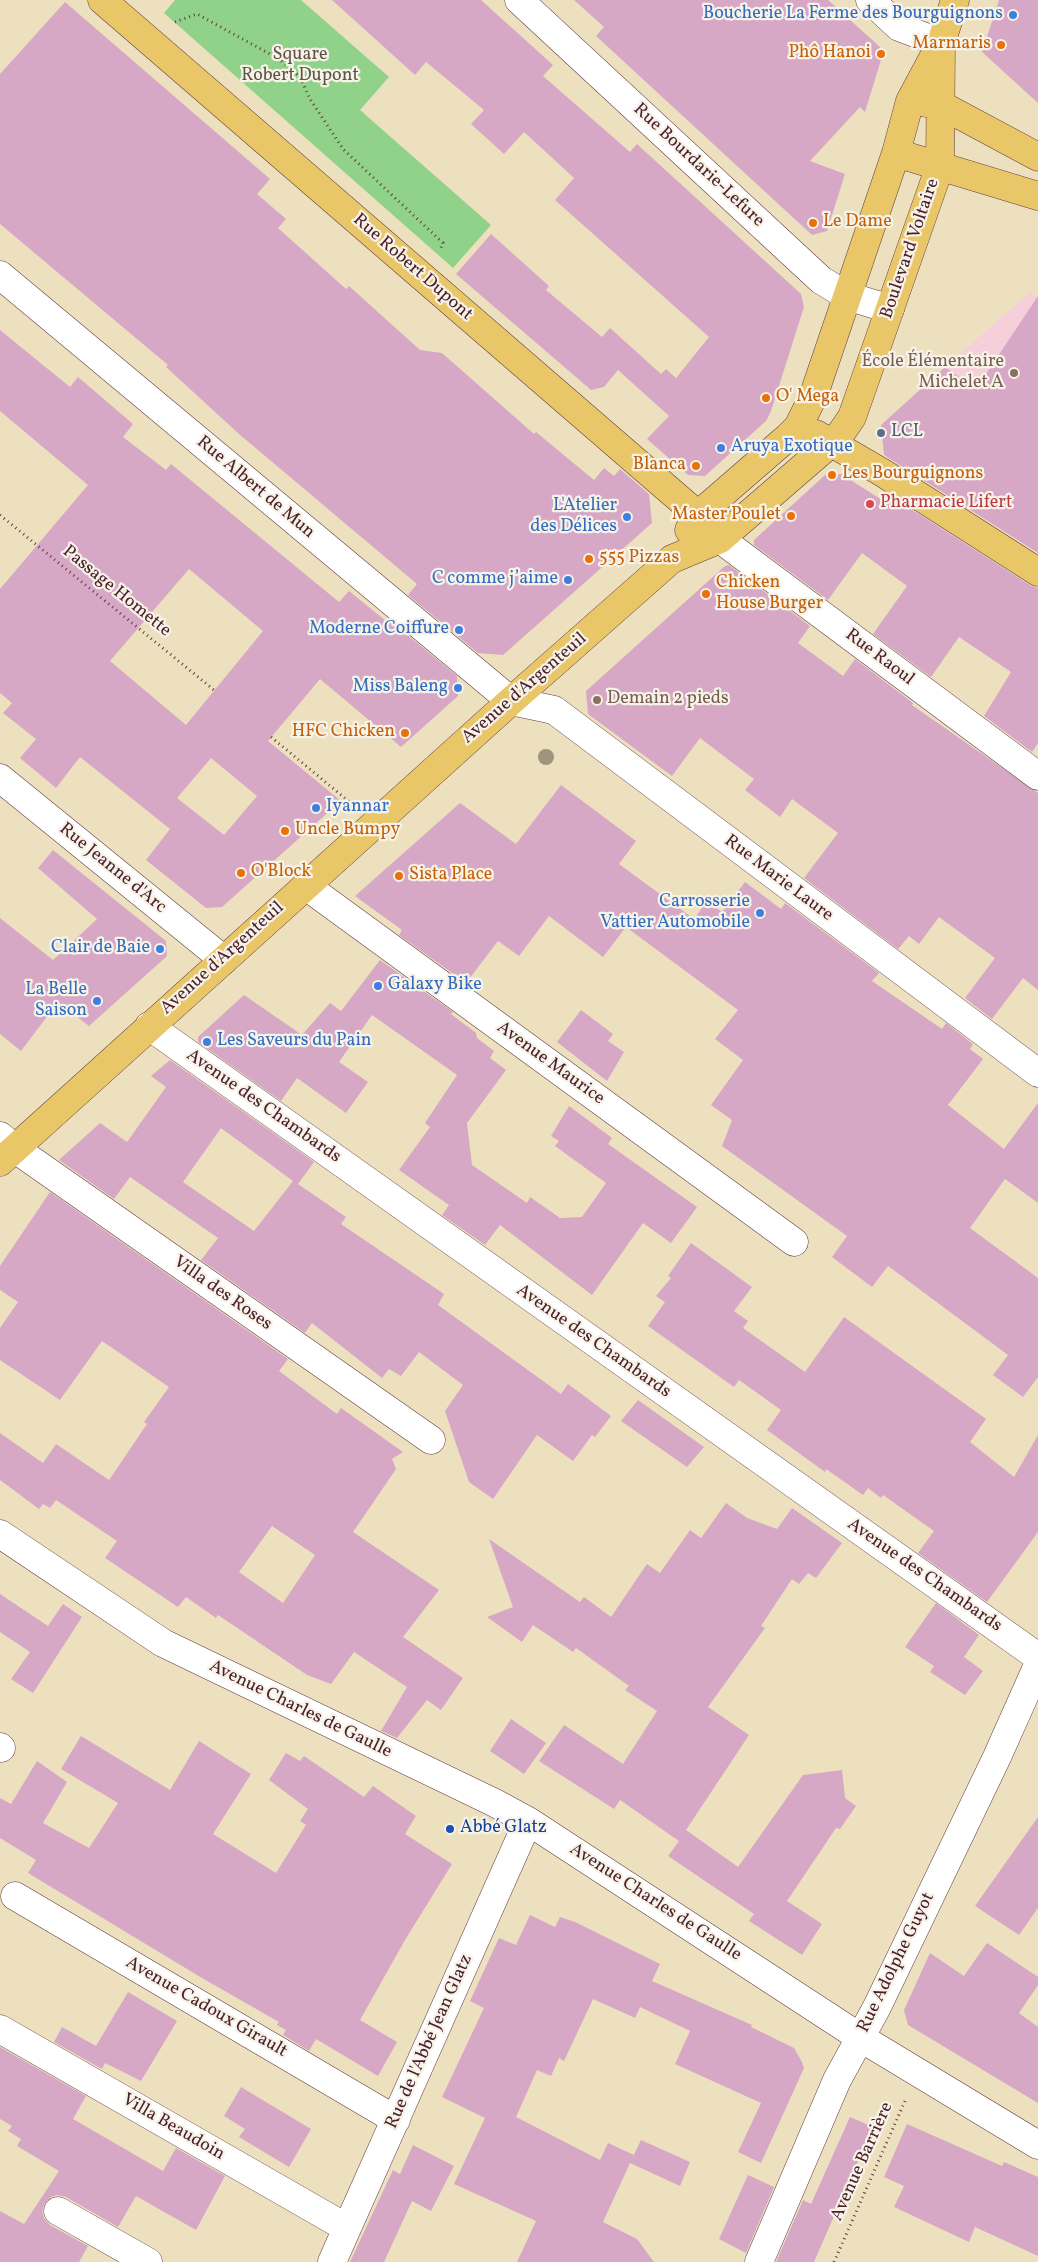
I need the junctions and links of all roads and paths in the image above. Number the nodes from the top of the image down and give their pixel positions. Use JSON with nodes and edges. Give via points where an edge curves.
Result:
{"nodes":[{"id":1,"x":102,"y":0,"type":"edge"},
{"id":2,"x":519,"y":0,"type":"edge"},
{"id":3,"x":870,"y":0,"type":"edge"},
{"id":4,"x":955,"y":0,"type":"edge"},
{"id":5,"x":150,"y":42,"type":"junction"},
{"id":6,"x":941,"y":43,"type":"junction"},
{"id":7,"x":910,"y":101,"type":"junction"},
{"id":8,"x":941,"y":105,"type":"junction"},
{"id":9,"x":896,"y":153,"type":"junction"},
{"id":10,"x":1038,"y":155,"type":"edge"},
{"id":11,"x":940,"y":166,"type":"junction"},
{"id":12,"x":1038,"y":196,"type":"edge"},
{"id":13,"x":0,"y":275,"type":"edge"},
{"id":14,"x":425,"y":280,"type":"junction"},
{"id":15,"x":847,"y":296,"type":"junction"},
{"id":16,"x":890,"y":310,"type":"junction"},
{"id":17,"x":798,"y":426,"type":"junction"},
{"id":18,"x":832,"y":443,"type":"junction"},
{"id":19,"x":0,"y":515,"type":"edge"},
{"id":20,"x":698,"y":515,"type":"junction"},
{"id":21,"x":720,"y":539,"type":"junction"},
{"id":22,"x":672,"y":559,"type":"junction"},
{"id":23,"x":1038,"y":572,"type":"edge"},
{"id":24,"x":214,"y":690,"type":"dead end"},
{"id":25,"x":511,"y":701,"type":"junction"},
{"id":26,"x":271,"y":737,"type":"dead end"},
{"id":27,"x":1038,"y":776,"type":"edge"},
{"id":28,"x":0,"y":778,"type":"edge"},
{"id":29,"x":375,"y":823,"type":"junction"},
{"id":30,"x":306,"y":886,"type":"junction"},
{"id":31,"x":224,"y":960,"type":"junction"},
{"id":32,"x":149,"y":1026,"type":"junction"},
{"id":33,"x":1038,"y":1073,"type":"edge"},
{"id":34,"x":5,"y":1149,"type":"edge"},
{"id":35,"x":794,"y":1242,"type":"dead end"},
{"id":36,"x":431,"y":1440,"type":"dead end"},
{"id":37,"x":0,"y":1534,"type":"edge"},
{"id":38,"x":1038,"y":1657,"type":"edge"},
{"id":39,"x":1038,"y":1665,"type":"edge"},
{"id":40,"x":1030,"y":1705,"type":"edge"},
{"id":41,"x":528,"y":1821,"type":"junction"},
{"id":42,"x":15,"y":1896,"type":"dead end"},
{"id":43,"x":0,"y":2029,"type":"edge"},
{"id":44,"x":861,"y":2038,"type":"junction"},
{"id":45,"x":918,"y":2073,"type":"junction"},
{"id":46,"x":396,"y":2120,"type":"junction"},
{"id":47,"x":1038,"y":2145,"type":"edge"},
{"id":48,"x":58,"y":2212,"type":"dead end"},
{"id":49,"x":347,"y":2228,"type":"junction"},
{"id":50,"x":148,"y":2262,"type":"edge"},
{"id":51,"x":332,"y":2262,"type":"edge"},
{"id":52,"x":760,"y":2262,"type":"edge"},
{"id":53,"x":834,"y":2262,"type":"edge"}],
"edges":[{"from":1,"to":5,"type":"main road","name":"Rue Robert Dupont"},
{"from":2,"to":15,"type":"street","name":"Rue Bourdarie-Lefure","via":[[821,280]]},
{"from":3,"to":6,"type":"street","via":[[900,27]]},
{"from":4,"to":6,"type":"main road","name":"Boulevard Voltaire"},
{"from":5,"to":14,"type":"main road","name":"Rue Robert Dupont"},
{"from":5,"to":14,"type":"path","via":[[168,24],[197,14],[278,59],[300,77],[310,99],[343,149],[444,243]]},
{"from":6,"to":7,"type":"main road","name":"Boulevard Voltaire"},
{"from":6,"to":8,"type":"main road","name":"Boulevard Voltaire"},
{"from":7,"to":8,"type":"main road"},
{"from":7,"to":9,"type":"main road","name":"Boulevard Voltaire"},
{"from":8,"to":10,"type":"main road"},
{"from":8,"to":11,"type":"main road","name":"Boulevard Voltaire"},
{"from":9,"to":11,"type":"main road"},
{"from":9,"to":15,"type":"main road","name":"Boulevard Voltaire"},
{"from":11,"to":12,"type":"main road"},
{"from":11,"to":16,"type":"main road","name":"Boulevard Voltaire"},
{"from":13,"to":25,"type":"street","name":"Rue Albert de Mun"},
{"from":14,"to":20,"type":"main road","name":"Rue Robert Dupont"},
{"from":15,"to":16,"type":"street","name":"Rue Bourdarie-Lefure"},
{"from":15,"to":17,"type":"main road","name":"Boulevard Voltaire","via":[[813,397]]},
{"from":16,"to":18,"type":"main road","name":"Boulevard Voltaire","via":[[852,417]]},
{"from":17,"to":18,"type":"main road"},
{"from":17,"to":20,"type":"main road","name":"Avenue d'Argenteuil"},
{"from":18,"to":21,"type":"main road","name":"Avenue d'Argenteuil"},
{"from":18,"to":23,"type":"main road"},
{"from":19,"to":24,"type":"path","name":"Passage Homette"},
{"from":20,"to":21,"type":"main road","name":"Rue Robert Dupont","via":[[707,529]]},
{"from":20,"to":22,"type":"main road","name":"Avenue d'Argenteuil"},
{"from":21,"to":22,"type":"main road","name":"Avenue d'Argenteuil"},
{"from":21,"to":27,"type":"street","name":"Rue Raoul"},
{"from":22,"to":25,"type":"main road","name":"Avenue d'Argenteuil"},
{"from":25,"to":29,"type":"main road","name":"Avenue d'Argenteuil"},
{"from":25,"to":33,"type":"street","name":"Rue Marie Laure","via":[[554,710]]},
{"from":26,"to":29,"type":"path"},
{"from":28,"to":31,"type":"street","name":"Rue Jeanne d'Arc"},
{"from":29,"to":30,"type":"main road","name":"Avenue d'Argenteuil"},
{"from":30,"to":31,"type":"main road","name":"Avenue d'Argenteuil"},
{"from":30,"to":35,"type":"street","name":"Avenue Maurice"},
{"from":31,"to":32,"type":"main road","name":"Avenue d'Argenteuil"},
{"from":32,"to":34,"type":"main road","name":"Avenue d'Argenteuil"},
{"from":32,"to":38,"type":"street","name":"Avenue des Chambards"},
{"from":34,"to":36,"type":"street","name":"Villa des Roses"},
{"from":37,"to":41,"type":"street","name":"Avenue Charles de Gaulle","via":[[163,1643]]},
{"from":39,"to":40,"type":"street","name":"Rue Adolphe Guyot"},
{"from":40,"to":44,"type":"street","name":"Rue Adolphe Guyot"},
{"from":41,"to":44,"type":"street","name":"Avenue Charles de Gaulle"},
{"from":41,"to":46,"type":"street","name":"Rue de l'Abbé Jean Glatz"},
{"from":42,"to":46,"type":"street","name":"Avenue Cadoux Girault"},
{"from":43,"to":49,"type":"street","name":"Villa Beaudoin"},
{"from":44,"to":45,"type":"street","name":"Avenue Charles de Gaulle"},
{"from":44,"to":52,"type":"street","name":"Rue Adolphe Guyot","via":[[837,2080]]},
{"from":45,"to":47,"type":"street","name":"Avenue Charles de Gaulle"},
{"from":45,"to":53,"type":"path","name":"Avenue Barrière"},
{"from":46,"to":49,"type":"street","name":"Rue de l'Abbé Jean Glatz"},
{"from":48,"to":50,"type":"street"},
{"from":49,"to":51,"type":"street","name":"Rue de l'Abbé Jean Glatz"}]}
